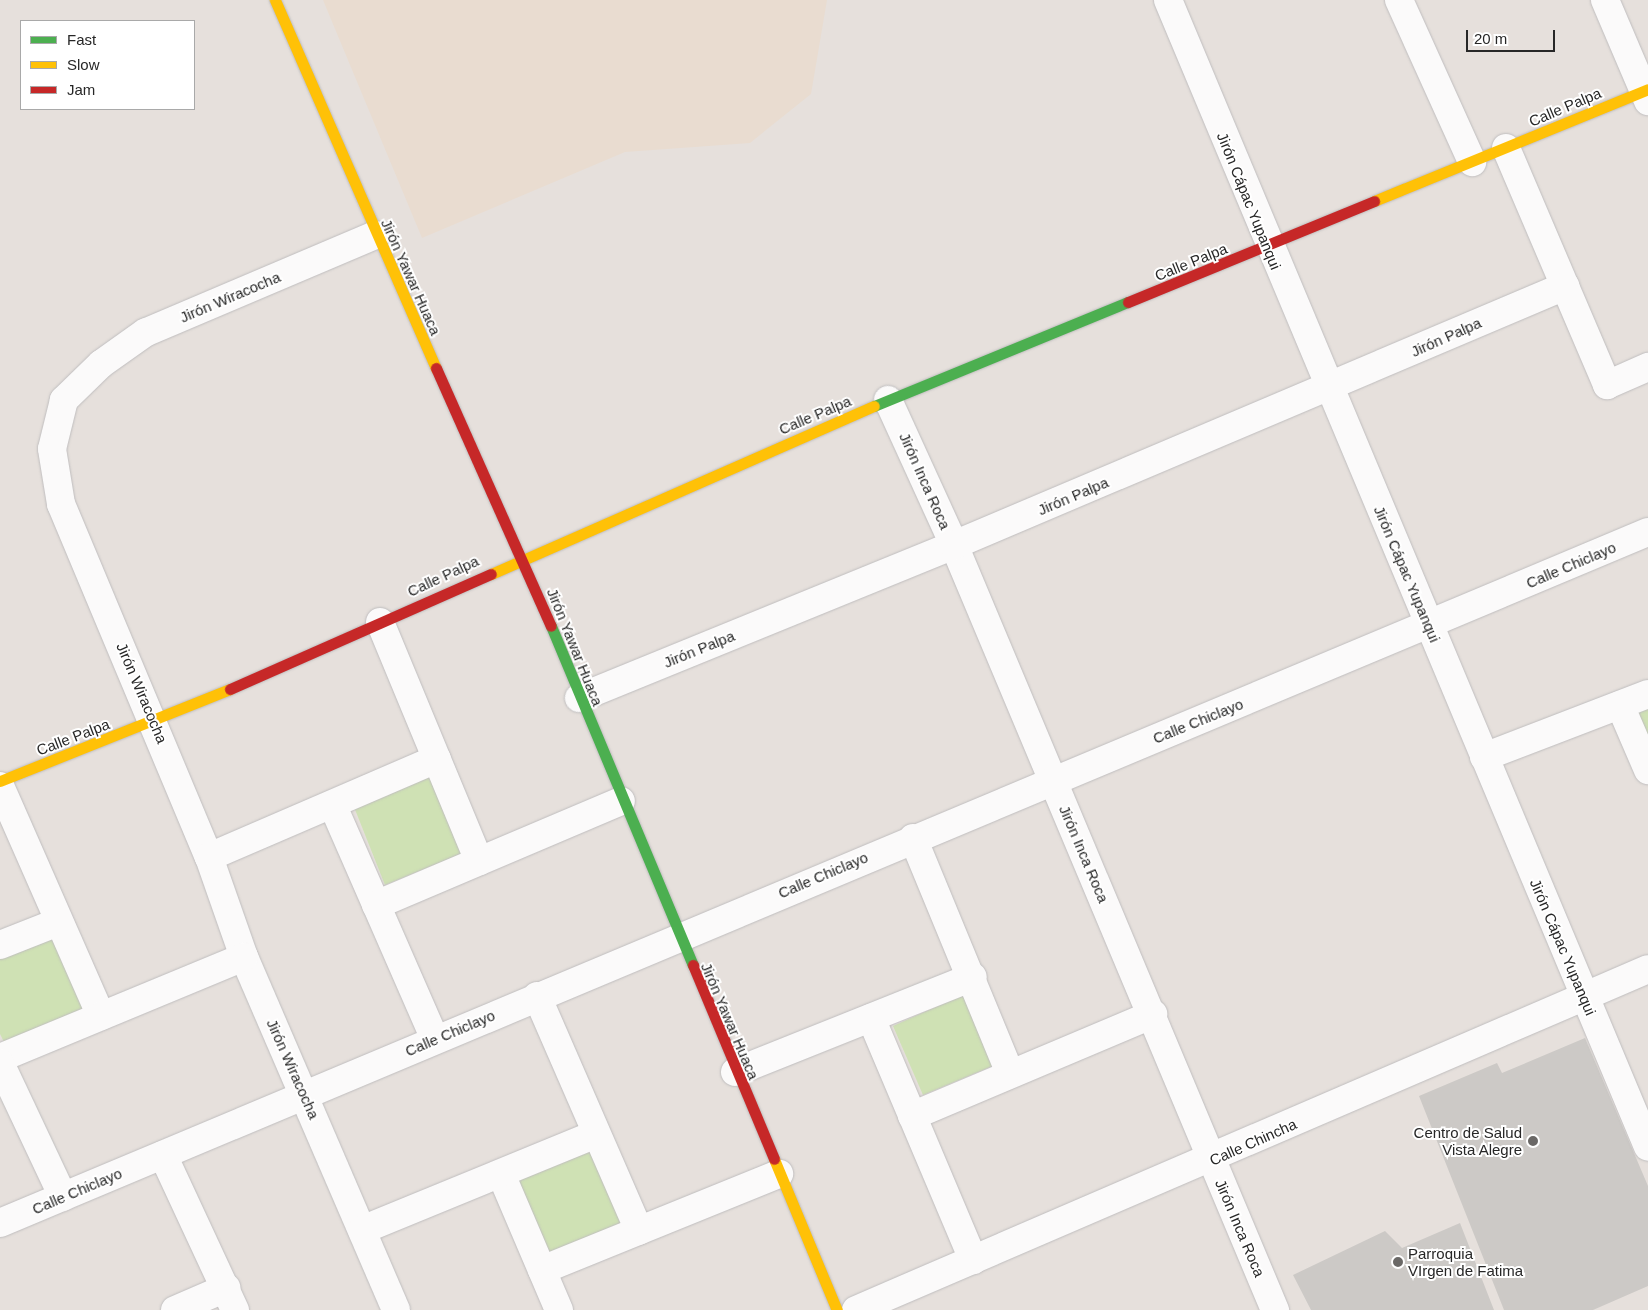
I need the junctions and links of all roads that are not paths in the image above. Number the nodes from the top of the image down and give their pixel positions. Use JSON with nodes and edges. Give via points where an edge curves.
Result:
{"nodes":[{"id":1,"x":275,"y":0,"type":"edge"},
{"id":2,"x":1168,"y":0,"type":"edge"},
{"id":3,"x":1399,"y":0,"type":"edge"},
{"id":4,"x":1605,"y":0,"type":"edge"},
{"id":5,"x":1647,"y":93,"type":"edge"},
{"id":6,"x":1506,"y":148,"type":"junction"},
{"id":7,"x":1472,"y":162,"type":"junction"},
{"id":8,"x":375,"y":235,"type":"junction"},
{"id":9,"x":1268,"y":247,"type":"junction"},
{"id":10,"x":1564,"y":286,"type":"junction"},
{"id":11,"x":1648,"y":367,"type":"edge"},
{"id":12,"x":1328,"y":388,"type":"junction"},
{"id":13,"x":888,"y":400,"type":"junction"},
{"id":14,"x":1648,"y":532,"type":"edge"},
{"id":15,"x":954,"y":546,"type":"junction"},
{"id":16,"x":522,"y":557,"type":"junction"},
{"id":17,"x":380,"y":622,"type":"junction"},
{"id":18,"x":1429,"y":626,"type":"junction"},
{"id":19,"x":1648,"y":694,"type":"edge"},
{"id":20,"x":579,"y":698,"type":"junction"},
{"id":21,"x":1620,"y":705,"type":"junction"},
{"id":22,"x":154,"y":722,"type":"junction"},
{"id":23,"x":1484,"y":757,"type":"junction"},
{"id":24,"x":436,"y":759,"type":"junction"},
{"id":25,"x":1648,"y":770,"type":"edge"},
{"id":26,"x":0,"y":781,"type":"edge"},
{"id":27,"x":1053,"y":781,"type":"junction"},
{"id":28,"x":0,"y":786,"type":"edge"},
{"id":29,"x":621,"y":801,"type":"junction"},
{"id":30,"x":333,"y":806,"type":"junction"},
{"id":31,"x":913,"y":838,"type":"junction"},
{"id":32,"x":209,"y":857,"type":"junction"},
{"id":33,"x":479,"y":861,"type":"junction"},
{"id":34,"x":376,"y":905,"type":"junction"},
{"id":35,"x":58,"y":922,"type":"junction"},
{"id":36,"x":677,"y":936,"type":"junction"},
{"id":37,"x":0,"y":944,"type":"edge"},
{"id":38,"x":244,"y":957,"type":"junction"},
{"id":39,"x":1648,"y":970,"type":"edge"},
{"id":40,"x":973,"y":977,"type":"junction"},
{"id":41,"x":537,"y":996,"type":"junction"},
{"id":42,"x":1583,"y":997,"type":"junction"},
{"id":43,"x":1153,"y":1014,"type":"junction"},
{"id":44,"x":101,"y":1016,"type":"junction"},
{"id":45,"x":871,"y":1018,"type":"junction"},
{"id":46,"x":436,"y":1040,"type":"junction"},
{"id":47,"x":0,"y":1058,"type":"edge"},
{"id":48,"x":0,"y":1063,"type":"edge"},
{"id":49,"x":735,"y":1072,"type":"junction"},
{"id":50,"x":1010,"y":1073,"type":"junction"},
{"id":51,"x":305,"y":1095,"type":"junction"},
{"id":52,"x":912,"y":1116,"type":"junction"},
{"id":53,"x":596,"y":1134,"type":"junction"},
{"id":54,"x":1648,"y":1147,"type":"edge"},
{"id":55,"x":163,"y":1155,"type":"junction"},
{"id":56,"x":1211,"y":1160,"type":"junction"},
{"id":57,"x":501,"y":1174,"type":"junction"},
{"id":58,"x":779,"y":1174,"type":"junction"},
{"id":59,"x":63,"y":1197,"type":"junction"},
{"id":60,"x":0,"y":1223,"type":"edge"},
{"id":61,"x":362,"y":1230,"type":"junction"},
{"id":62,"x":638,"y":1231,"type":"junction"},
{"id":63,"x":973,"y":1260,"type":"junction"},
{"id":64,"x":542,"y":1270,"type":"junction"},
{"id":65,"x":230,"y":1299,"type":"edge"},
{"id":66,"x":176,"y":1310,"type":"edge"},
{"id":67,"x":396,"y":1310,"type":"edge"},
{"id":68,"x":559,"y":1310,"type":"edge"},
{"id":69,"x":837,"y":1310,"type":"edge"},
{"id":70,"x":856,"y":1310,"type":"edge"},
{"id":71,"x":1275,"y":1310,"type":"edge"}],
"edges":[{"from":1,"to":8,"type":"street","name":"Jirón Yawar Huaca"},
{"from":2,"to":9,"type":"street","name":"Jirón Cápac Yupanqui"},
{"from":3,"to":7,"type":"street"},
{"from":4,"to":5,"type":"street"},
{"from":5,"to":6,"type":"street","name":"Calle Palpa"},
{"from":6,"to":7,"type":"street","name":"Calle Palpa"},
{"from":6,"to":10,"type":"street"},
{"from":7,"to":9,"type":"street","name":"Calle Palpa"},
{"from":8,"to":16,"type":"street","name":"Jirón Yawar Huaca"},
{"from":8,"to":22,"type":"street","name":"Jirón Wiracocha","via":[[146,332],[100,364],[64,400],[52,449],[61,504]]},
{"from":9,"to":12,"type":"street","name":"Jirón Cápac Yupanqui"},
{"from":9,"to":13,"type":"street","name":"Calle Palpa"},
{"from":10,"to":11,"type":"street","via":[[1607,385]]},
{"from":10,"to":12,"type":"street","name":"Jirón Palpa"},
{"from":12,"to":15,"type":"street","name":"Jirón Palpa"},
{"from":12,"to":18,"type":"street","name":"Jirón Cápac Yupanqui"},
{"from":13,"to":15,"type":"street","name":"Jirón Inca Roca"},
{"from":13,"to":16,"type":"street","name":"Calle Palpa"},
{"from":14,"to":18,"type":"street","name":"Calle Chiclayo"},
{"from":15,"to":20,"type":"street","name":"Jirón Palpa"},
{"from":15,"to":27,"type":"street","name":"Jirón Inca Roca"},
{"from":16,"to":17,"type":"street","name":"Calle Palpa"},
{"from":16,"to":20,"type":"street","name":"Jirón Yawar Huaca"},
{"from":17,"to":22,"type":"street","name":"Calle Palpa"},
{"from":17,"to":24,"type":"street"},
{"from":18,"to":23,"type":"street","name":"Jirón Cápac Yupanqui"},
{"from":18,"to":27,"type":"street","name":"Calle Chiclayo"},
{"from":19,"to":21,"type":"street"},
{"from":20,"to":29,"type":"street","name":"Jirón Yawar Huaca"},
{"from":21,"to":23,"type":"street"},
{"from":21,"to":25,"type":"street"},
{"from":22,"to":26,"type":"street","name":"Calle Palpa"},
{"from":22,"to":32,"type":"street","name":"Jirón Wiracocha"},
{"from":23,"to":42,"type":"street","name":"Jirón Cápac Yupanqui"},
{"from":24,"to":30,"type":"street"},
{"from":24,"to":33,"type":"street"},
{"from":27,"to":31,"type":"street","name":"Calle Chiclayo"},
{"from":27,"to":43,"type":"street","name":"Jirón Inca Roca"},
{"from":28,"to":35,"type":"street"},
{"from":29,"to":33,"type":"street"},
{"from":29,"to":36,"type":"street","name":"Jirón Yawar Huaca"},
{"from":30,"to":32,"type":"street"},
{"from":30,"to":34,"type":"street"},
{"from":31,"to":36,"type":"street","name":"Calle Chiclayo"},
{"from":31,"to":40,"type":"street"},
{"from":32,"to":38,"type":"street","name":"Jirón Wiracocha"},
{"from":33,"to":34,"type":"street"},
{"from":34,"to":46,"type":"street"},
{"from":35,"to":37,"type":"street"},
{"from":35,"to":44,"type":"street"},
{"from":36,"to":41,"type":"street","name":"Calle Chiclayo"},
{"from":36,"to":49,"type":"street","name":"Jirón Yawar Huaca"},
{"from":38,"to":44,"type":"street"},
{"from":38,"to":51,"type":"street","name":"Jirón Wiracocha"},
{"from":39,"to":42,"type":"street","name":"Calle Chincha"},
{"from":40,"to":45,"type":"street"},
{"from":40,"to":50,"type":"street"},
{"from":41,"to":46,"type":"street","name":"Calle Chiclayo"},
{"from":41,"to":53,"type":"street"},
{"from":42,"to":54,"type":"street","name":"Jirón Cápac Yupanqui"},
{"from":42,"to":56,"type":"street","name":"Calle Chincha"},
{"from":43,"to":50,"type":"street"},
{"from":43,"to":56,"type":"street","name":"Jirón Inca Roca"},
{"from":44,"to":47,"type":"street"},
{"from":45,"to":49,"type":"street"},
{"from":45,"to":52,"type":"street"},
{"from":46,"to":51,"type":"street","name":"Calle Chiclayo"},
{"from":48,"to":59,"type":"street"},
{"from":49,"to":58,"type":"street","name":"Jirón Yawar Huaca"},
{"from":50,"to":52,"type":"street"},
{"from":51,"to":55,"type":"street","name":"Calle Chiclayo"},
{"from":51,"to":61,"type":"street","name":"Jirón Wiracocha"},
{"from":52,"to":63,"type":"street"},
{"from":53,"to":57,"type":"street"},
{"from":53,"to":62,"type":"street"},
{"from":55,"to":59,"type":"street","name":"Calle Chiclayo"},
{"from":55,"to":65,"type":"street"},
{"from":56,"to":63,"type":"street","name":"Calle Chincha"},
{"from":56,"to":71,"type":"street","name":"Jirón Inca Roca"},
{"from":57,"to":61,"type":"street"},
{"from":57,"to":64,"type":"street"},
{"from":58,"to":62,"type":"street"},
{"from":58,"to":69,"type":"street","name":"Jirón Yawar Huaca"},
{"from":59,"to":60,"type":"street","name":"Calle Chiclayo"},
{"from":61,"to":67,"type":"street","name":"Jirón Wiracocha"},
{"from":62,"to":64,"type":"street"},
{"from":63,"to":70,"type":"street","name":"Calle Chincha"},
{"from":64,"to":68,"type":"street"},
{"from":65,"to":66,"type":"street"}]}
